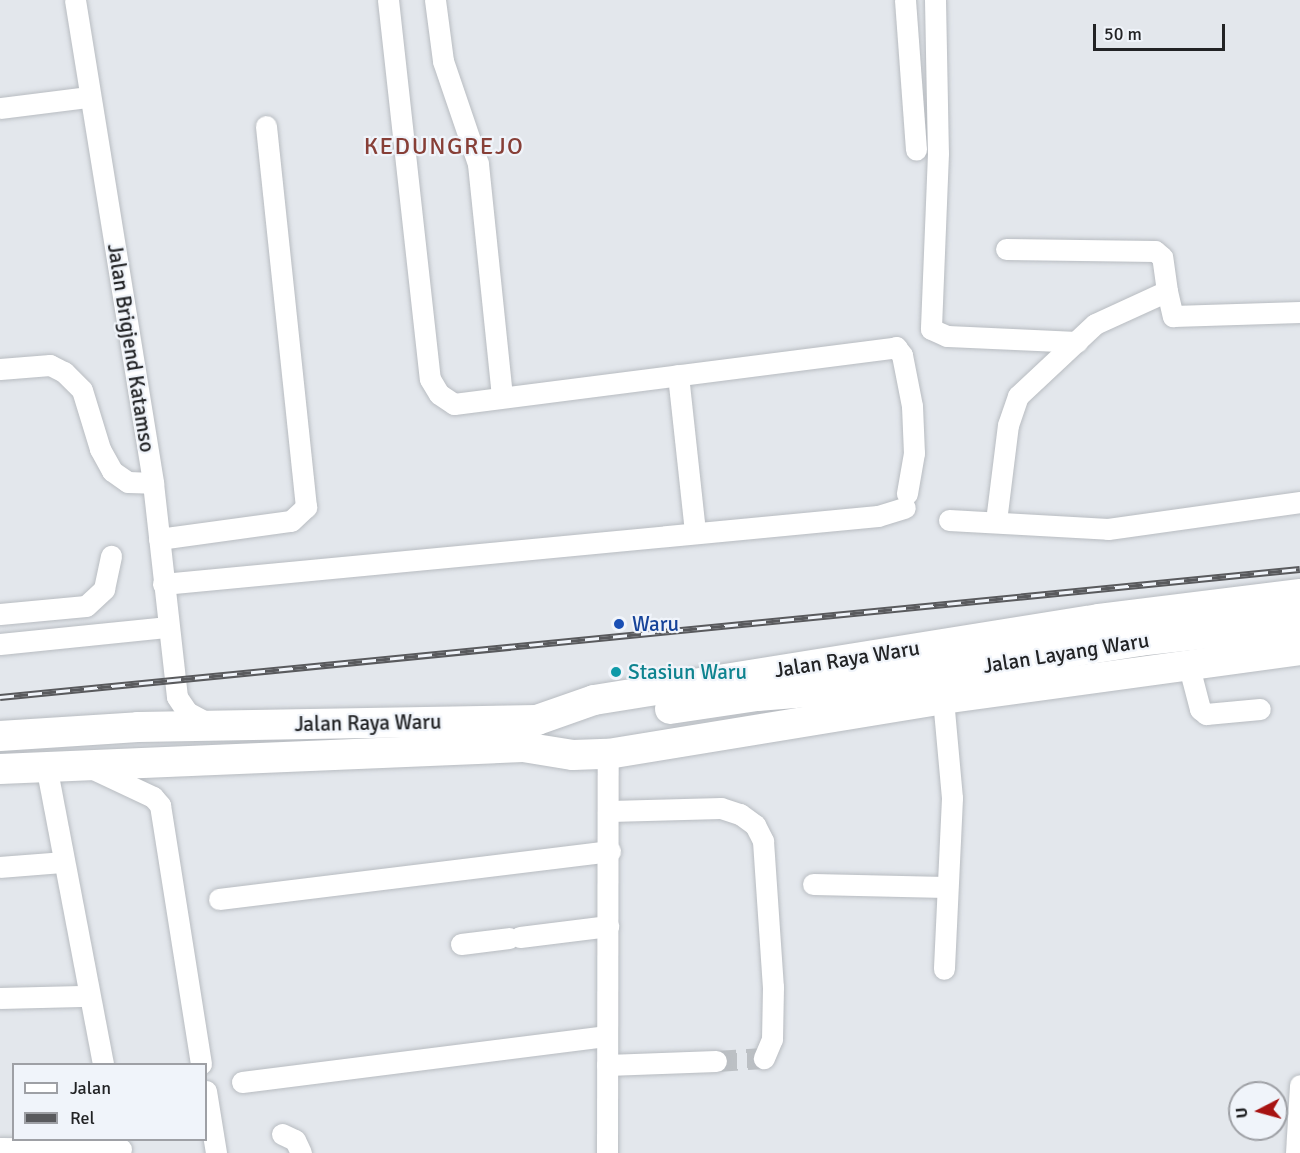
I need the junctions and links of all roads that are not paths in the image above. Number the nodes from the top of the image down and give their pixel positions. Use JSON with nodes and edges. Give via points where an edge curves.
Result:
{"nodes":[{"id":1,"x":75,"y":0,"type":"edge"},
{"id":2,"x":388,"y":0,"type":"edge"},
{"id":3,"x":435,"y":0,"type":"edge"},
{"id":4,"x":905,"y":0,"type":"edge"},
{"id":5,"x":935,"y":0,"type":"edge"},
{"id":6,"x":88,"y":97,"type":"junction"},
{"id":7,"x":0,"y":108,"type":"edge"},
{"id":8,"x":266,"y":126,"type":"dead end"},
{"id":9,"x":916,"y":150,"type":"dead end"},
{"id":10,"x":1006,"y":249,"type":"dead end"},
{"id":11,"x":1167,"y":291,"type":"junction"},
{"id":12,"x":1300,"y":312,"type":"edge"},
{"id":13,"x":1077,"y":342,"type":"junction"},
{"id":14,"x":0,"y":369,"type":"edge"},
{"id":15,"x":678,"y":375,"type":"junction"},
{"id":16,"x":502,"y":397,"type":"junction"},
{"id":17,"x":153,"y":483,"type":"junction"},
{"id":18,"x":1300,"y":502,"type":"edge"},
{"id":19,"x":949,"y":520,"type":"dead end"},
{"id":20,"x":996,"y":521,"type":"junction"},
{"id":21,"x":695,"y":531,"type":"junction"},
{"id":22,"x":159,"y":538,"type":"junction"},
{"id":23,"x":111,"y":556,"type":"dead end"},
{"id":24,"x":163,"y":584,"type":"junction"},
{"id":25,"x":1300,"y":594,"type":"edge"},
{"id":26,"x":0,"y":614,"type":"edge"},
{"id":27,"x":1300,"y":623,"type":"edge"},
{"id":28,"x":168,"y":627,"type":"junction"},
{"id":29,"x":0,"y":644,"type":"edge"},
{"id":30,"x":1300,"y":650,"type":"edge"},
{"id":31,"x":1188,"y":663,"type":"junction"},
{"id":32,"x":833,"y":690,"type":"junction"},
{"id":33,"x":177,"y":697,"type":"junction"},
{"id":34,"x":943,"y":699,"type":"junction"},
{"id":35,"x":1260,"y":709,"type":"dead end"},
{"id":36,"x":537,"y":720,"type":"junction"},
{"id":37,"x":213,"y":725,"type":"junction"},
{"id":38,"x":138,"y":727,"type":"junction"},
{"id":39,"x":0,"y":736,"type":"edge"},
{"id":40,"x":524,"y":747,"type":"junction"},
{"id":41,"x":608,"y":754,"type":"junction"},
{"id":42,"x":80,"y":763,"type":"junction"},
{"id":43,"x":46,"y":765,"type":"junction"},
{"id":44,"x":0,"y":769,"type":"edge"},
{"id":45,"x":610,"y":811,"type":"junction"},
{"id":46,"x":610,"y":851,"type":"junction"},
{"id":47,"x":64,"y":862,"type":"junction"},
{"id":48,"x":0,"y":867,"type":"edge"},
{"id":49,"x":813,"y":884,"type":"dead end"},
{"id":50,"x":946,"y":887,"type":"junction"},
{"id":51,"x":219,"y":900,"type":"dead end"},
{"id":52,"x":608,"y":926,"type":"junction"},
{"id":53,"x":461,"y":944,"type":"dead end"},
{"id":54,"x":944,"y":969,"type":"dead end"},
{"id":55,"x":81,"y":996,"type":"dead end"},
{"id":56,"x":0,"y":998,"type":"edge"},
{"id":57,"x":607,"y":1036,"type":"junction"},
{"id":58,"x":764,"y":1058,"type":"dead end"},
{"id":59,"x":716,"y":1061,"type":"tunnel mouth"},
{"id":60,"x":103,"y":1063,"type":"edge"},
{"id":61,"x":201,"y":1063,"type":"edge"},
{"id":62,"x":607,"y":1065,"type":"junction"},
{"id":63,"x":242,"y":1082,"type":"dead end"},
{"id":64,"x":1300,"y":1085,"type":"edge"},
{"id":65,"x":207,"y":1097,"type":"edge"},
{"id":66,"x":282,"y":1134,"type":"dead end"},
{"id":67,"x":120,"y":1147,"type":"edge"},
{"id":68,"x":0,"y":1148,"type":"edge"},
{"id":69,"x":216,"y":1153,"type":"edge"},
{"id":70,"x":301,"y":1153,"type":"edge"},
{"id":71,"x":603,"y":1153,"type":"edge"},
{"id":72,"x":1296,"y":1153,"type":"edge"}],
"edges":[{"from":1,"to":6,"type":"street","name":"Jalan Brigjend Katamso"},
{"from":2,"to":16,"type":"street","via":[[430,379],[439,394],[454,404]]},
{"from":3,"to":16,"type":"street","via":[[442,61],[478,164]]},
{"from":4,"to":9,"type":"street"},
{"from":5,"to":13,"type":"street","via":[[938,153],[931,329],[947,336]]},
{"from":6,"to":7,"type":"street"},
{"from":6,"to":17,"type":"street","name":"Jalan Brigjend Katamso"},
{"from":8,"to":22,"type":"street","via":[[306,507],[291,521]]},
{"from":10,"to":11,"type":"street","via":[[1155,251],[1162,256]]},
{"from":11,"to":12,"type":"street","via":[[1173,316]]},
{"from":11,"to":13,"type":"street","via":[[1104,319]]},
{"from":13,"to":20,"type":"street","via":[[1018,396],[1008,425]]},
{"from":14,"to":17,"type":"street","via":[[50,365],[64,372],[82,390],[100,449],[112,471],[128,482]]},
{"from":15,"to":16,"type":"street"},
{"from":15,"to":21,"type":"street"},
{"from":15,"to":21,"type":"street","via":[[896,347],[902,355],[912,406],[914,453],[906,500],[878,516]]},
{"from":17,"to":22,"type":"street","name":"Jalan Brigjend Katamso"},
{"from":18,"to":20,"type":"street","via":[[1108,529]]},
{"from":19,"to":20,"type":"street"},
{"from":21,"to":24,"type":"street"},
{"from":22,"to":24,"type":"street","name":"Jalan Brigjend Katamso"},
{"from":23,"to":26,"type":"street","via":[[104,589],[86,606]]},
{"from":24,"to":28,"type":"street","name":"Jalan Brigjend Katamso"},
{"from":25,"to":36,"type":"highway","name":"Jalan Raya Waru","via":[[1099,619],[594,700]]},
{"from":27,"to":32,"type":"highway","name":"Jalan Layang Waru","via":[[1139,641]]},
{"from":28,"to":29,"type":"street"},
{"from":28,"to":33,"type":"street","name":"Jalan Brigjend Katamso"},
{"from":30,"to":31,"type":"highway","name":"Jalan Raya Waru"},
{"from":31,"to":34,"type":"highway","name":"Jalan Raya Waru"},
{"from":31,"to":35,"type":"street","via":[[1200,709],[1206,714]]},
{"from":32,"to":36,"type":"highway","name":"Jalan Layang Waru","via":[[757,696],[642,713]]},
{"from":32,"to":40,"type":"highway","name":"Jalan Layang Waru","via":[[760,710]]},
{"from":33,"to":37,"type":"street","via":[[187,712]]},
{"from":33,"to":38,"type":"street","via":[[161,716]]},
{"from":34,"to":41,"type":"highway","name":"Jalan Raya Waru"},
{"from":34,"to":50,"type":"street","via":[[952,798]]},
{"from":36,"to":37,"type":"highway","name":"Jalan Raya Waru"},
{"from":37,"to":38,"type":"highway","name":"Jalan Raya Waru"},
{"from":38,"to":39,"type":"highway","name":"Jalan Raya Waru"},
{"from":40,"to":41,"type":"highway","name":"Jalan Raya Waru","via":[[573,755]]},
{"from":40,"to":42,"type":"highway","name":"Jalan Raya Waru"},
{"from":41,"to":45,"type":"street"},
{"from":42,"to":43,"type":"highway","name":"Jalan Raya Waru"},
{"from":42,"to":61,"type":"street","via":[[153,797],[160,805]]},
{"from":43,"to":44,"type":"highway","name":"Jalan Raya Waru"},
{"from":43,"to":47,"type":"street"},
{"from":45,"to":46,"type":"street"},
{"from":45,"to":58,"type":"street","via":[[721,808],[740,813],[754,825],[763,841],[773,987],[772,1038]]},
{"from":46,"to":51,"type":"street"},
{"from":46,"to":52,"type":"street"},
{"from":47,"to":48,"type":"street"},
{"from":47,"to":60,"type":"street"},
{"from":49,"to":50,"type":"street"},
{"from":50,"to":54,"type":"street"},
{"from":52,"to":53,"type":"street"},
{"from":52,"to":57,"type":"street"},
{"from":55,"to":56,"type":"street"},
{"from":57,"to":62,"type":"street"},
{"from":57,"to":63,"type":"street"},
{"from":59,"to":62,"type":"street"},
{"from":62,"to":71,"type":"street"},
{"from":64,"to":72,"type":"street"},
{"from":65,"to":69,"type":"street"},
{"from":66,"to":70,"type":"street","via":[[295,1140]]},
{"from":67,"to":68,"type":"street"}]}
